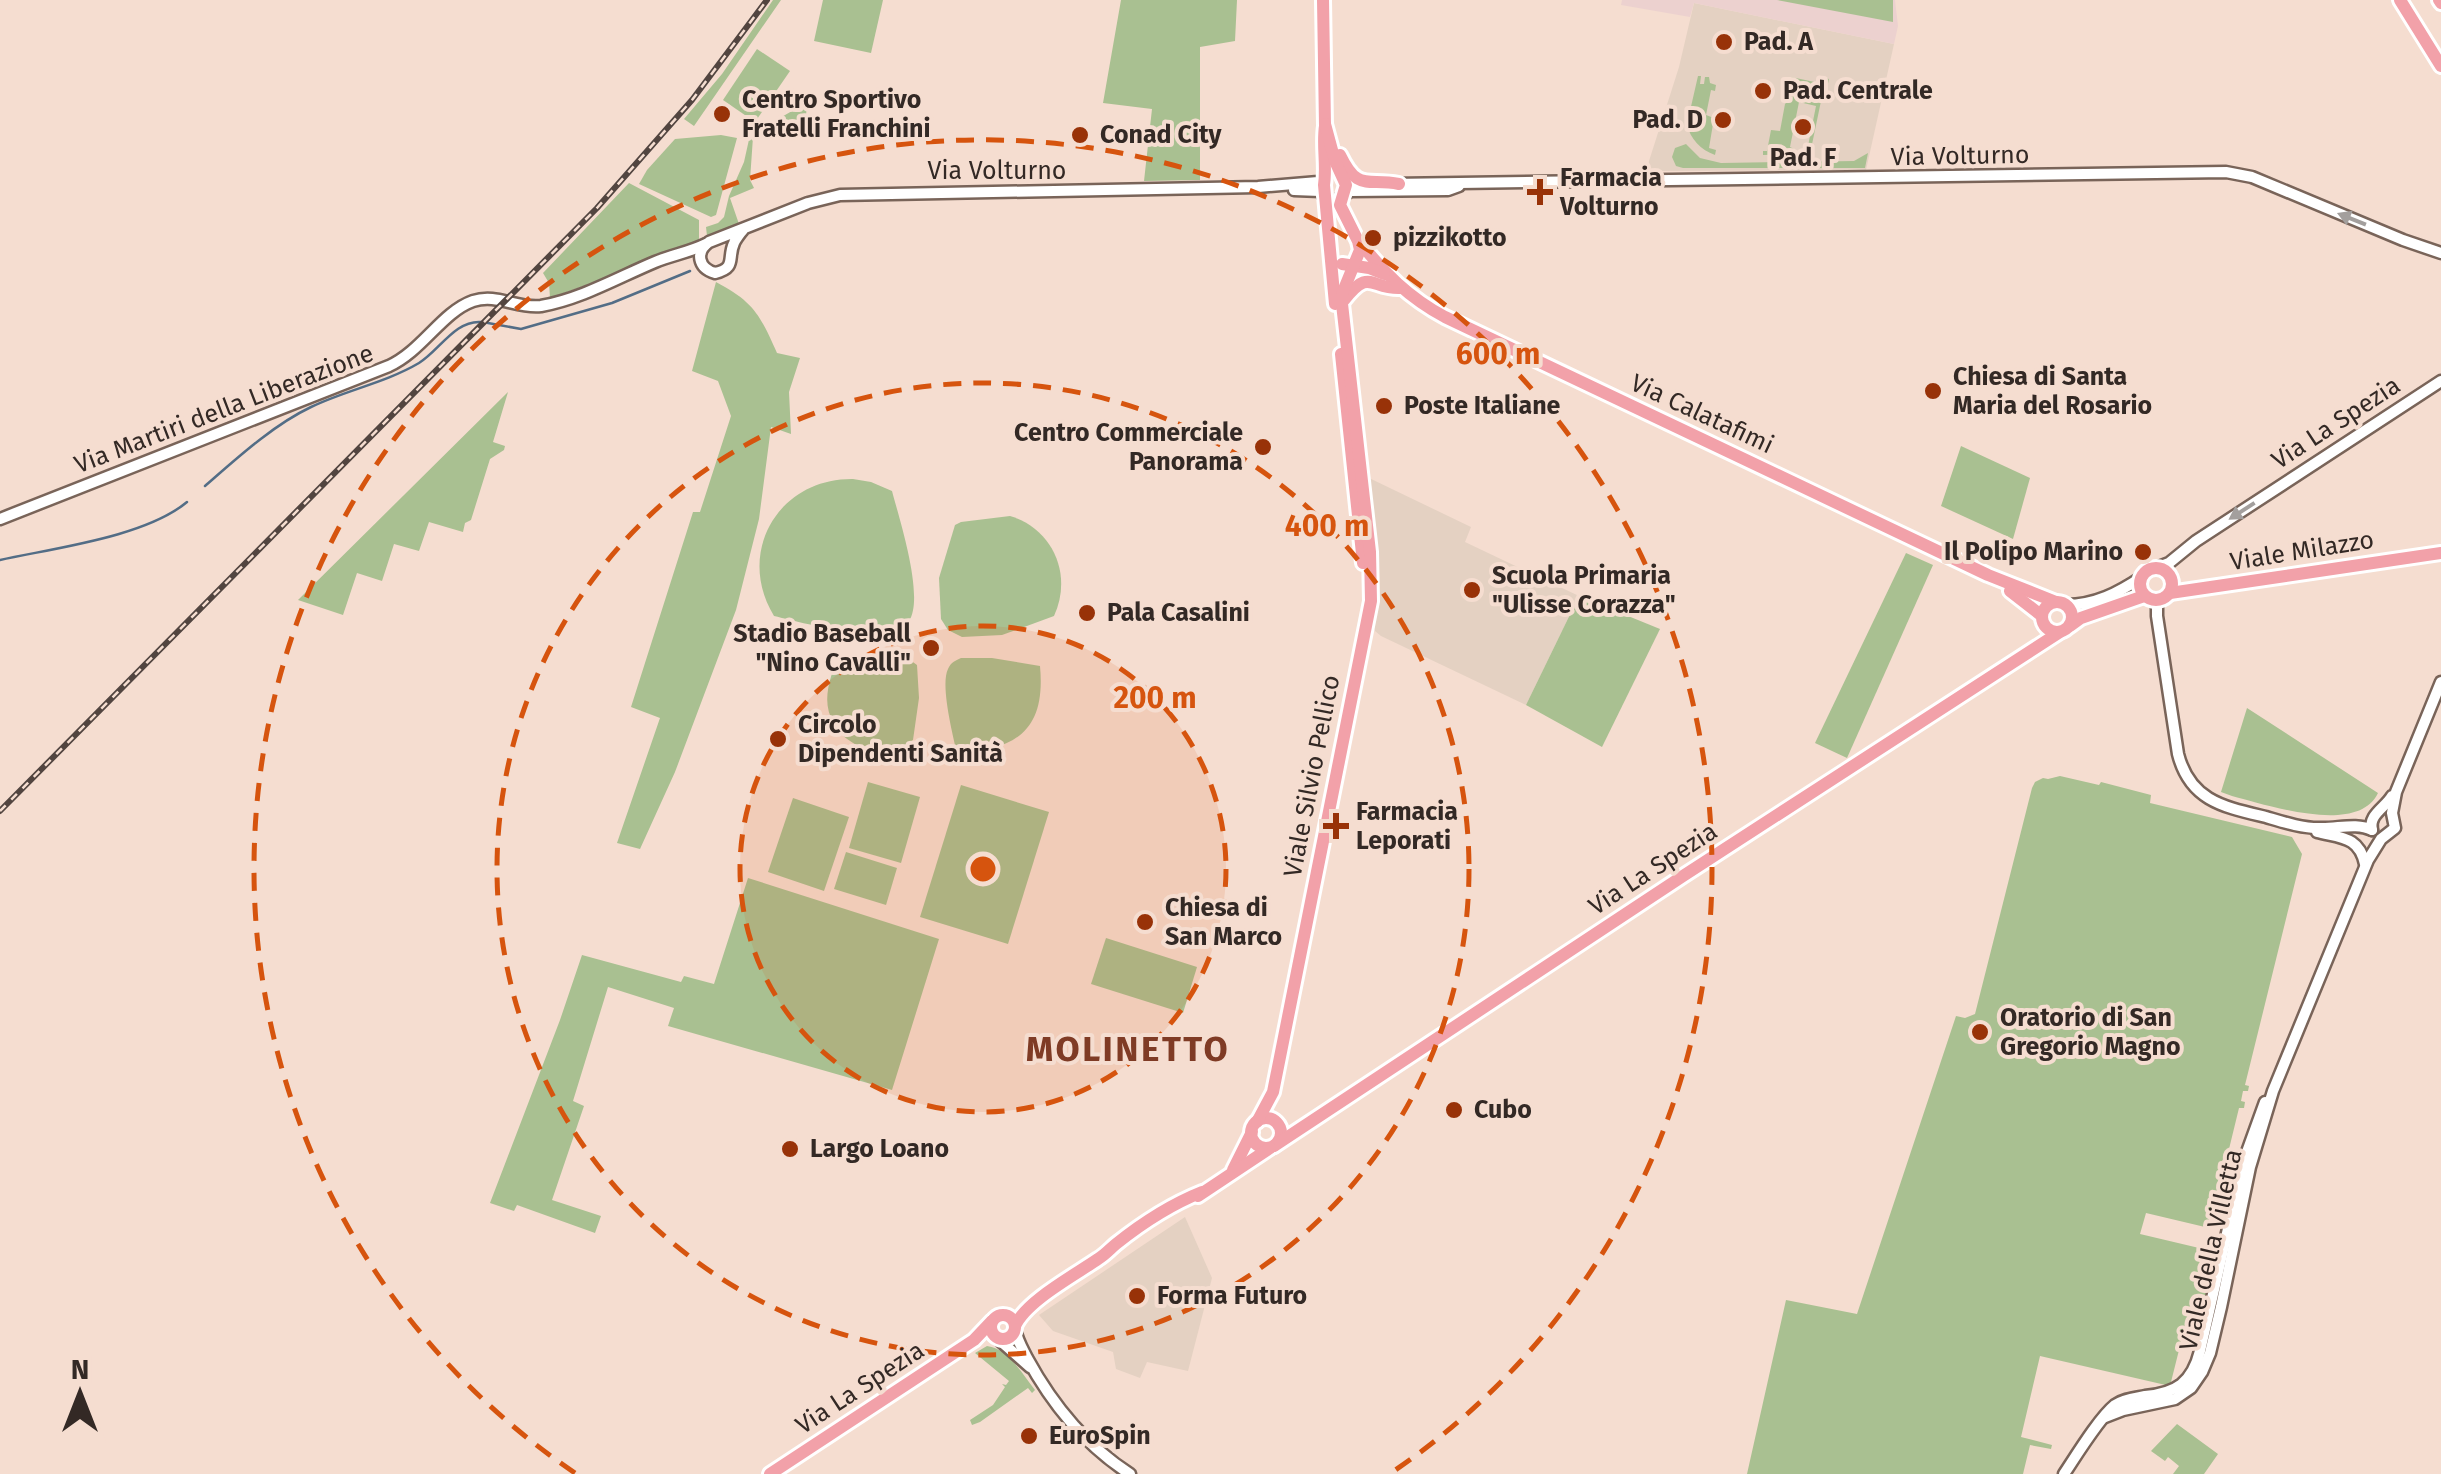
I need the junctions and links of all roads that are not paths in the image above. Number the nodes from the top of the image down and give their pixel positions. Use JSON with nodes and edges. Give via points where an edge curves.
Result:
{"nodes":[{"id":1,"x":1324,"y":0,"type":"edge"},
{"id":2,"x":2400,"y":0,"type":"edge"},
{"id":3,"x":2441,"y":66,"type":"edge"},
{"id":4,"x":1325,"y":124,"type":"junction"},
{"id":5,"x":1330,"y":138,"type":"junction"},
{"id":6,"x":1324,"y":178,"type":"junction"},
{"id":7,"x":1343,"y":178,"type":"junction"},
{"id":8,"x":1399,"y":184,"type":"junction"},
{"id":9,"x":1465,"y":185,"type":"junction"},
{"id":10,"x":1258,"y":187,"type":"junction"},
{"id":11,"x":1341,"y":196,"type":"junction"},
{"id":12,"x":1326,"y":200,"type":"junction"},
{"id":13,"x":743,"y":230,"type":"junction"},
{"id":14,"x":1356,"y":238,"type":"junction"},
{"id":15,"x":709,"y":243,"type":"junction"},
{"id":16,"x":2441,"y":252,"type":"edge"},
{"id":17,"x":1332,"y":253,"type":"junction"},
{"id":18,"x":732,"y":254,"type":"junction"},
{"id":19,"x":1352,"y":262,"type":"junction"},
{"id":20,"x":703,"y":266,"type":"junction"},
{"id":21,"x":644,"y":268,"type":"junction"},
{"id":22,"x":1386,"y":276,"type":"junction"},
{"id":23,"x":1401,"y":288,"type":"junction"},
{"id":24,"x":506,"y":301,"type":"joint"},
{"id":25,"x":1342,"y":307,"type":"junction"},
{"id":26,"x":2441,"y":381,"type":"edge"},
{"id":27,"x":0,"y":519,"type":"edge"},
{"id":28,"x":2441,"y":552,"type":"edge"},
{"id":29,"x":2156,"y":568,"type":"junction"},
{"id":30,"x":1988,"y":575,"type":"junction"},
{"id":31,"x":2142,"y":577,"type":"junction"},
{"id":32,"x":2157,"y":596,"type":"junction"},
{"id":33,"x":2061,"y":603,"type":"junction"},
{"id":34,"x":2042,"y":618,"type":"junction"},
{"id":35,"x":2064,"y":629,"type":"junction"},
{"id":36,"x":1361,"y":645,"type":"junction"},
{"id":37,"x":2028,"y":651,"type":"junction"},
{"id":38,"x":2441,"y":682,"type":"edge"},
{"id":39,"x":2396,"y":792,"type":"junction"},
{"id":40,"x":2376,"y":814,"type":"junction"},
{"id":41,"x":2394,"y":817,"type":"junction"},
{"id":42,"x":2302,"y":826,"type":"junction"},
{"id":43,"x":2346,"y":826,"type":"junction"},
{"id":44,"x":2372,"y":831,"type":"junction"},
{"id":45,"x":2388,"y":836,"type":"junction"},
{"id":46,"x":2367,"y":863,"type":"junction"},
{"id":47,"x":1273,"y":1092,"type":"junction"},
{"id":48,"x":1277,"y":1124,"type":"junction"},
{"id":49,"x":1304,"y":1125,"type":"junction"},
{"id":50,"x":1254,"y":1127,"type":"junction"},
{"id":51,"x":1272,"y":1147,"type":"junction"},
{"id":52,"x":1233,"y":1171,"type":"junction"},
{"id":53,"x":1043,"y":1296,"type":"junction"},
{"id":54,"x":998,"y":1318,"type":"junction"},
{"id":55,"x":1015,"y":1328,"type":"junction"},
{"id":56,"x":997,"y":1338,"type":"junction"},
{"id":57,"x":974,"y":1340,"type":"junction"},
{"id":58,"x":1034,"y":1371,"type":"junction"},
{"id":59,"x":770,"y":1474,"type":"edge"},
{"id":60,"x":1130,"y":1474,"type":"edge"},
{"id":61,"x":2064,"y":1474,"type":"edge"}],
"edges":[{"from":1,"to":4,"type":"main road","name":"Viale Silvio Pellico"},
{"from":2,"to":3,"type":"main road"},
{"from":4,"to":5,"type":"main road"},
{"from":4,"to":6,"type":"main road","name":"Viale Silvio Pellico"},
{"from":5,"to":7,"type":"main road"},
{"from":5,"to":8,"type":"main road","via":[[1354,177]]},
{"from":6,"to":7,"type":"main road"},
{"from":6,"to":10,"type":"street","name":"Via Volturno"},
{"from":6,"to":12,"type":"main road","name":"Viale Silvio Pellico"},
{"from":7,"to":8,"type":"street","name":"Via Volturno","via":[[1358,185]]},
{"from":7,"to":11,"type":"main road","name":"Via Calatafimi"},
{"from":8,"to":9,"type":"street","name":"Via Volturno"},
{"from":9,"to":11,"type":"street","name":"Via Volturno"},
{"from":16,"to":9,"type":"street","name":"Via Volturno","one_way":true,"via":[[2226,172]]},
{"from":10,"to":12,"type":"street","name":"Via Volturno","via":[[1317,190]]},
{"from":10,"to":13,"type":"street","name":"Via Volturno","via":[[850,193]]},
{"from":11,"to":14,"type":"main road","name":"Via Calatafimi"},
{"from":12,"to":17,"type":"main road","name":"Viale Silvio Pellico"},
{"from":13,"to":15,"type":"street","name":"Via Volturno"},
{"from":13,"to":18,"type":"street"},
{"from":14,"to":19,"type":"main road","name":"Via Calatafimi","via":[[1360,247]]},
{"from":14,"to":22,"type":"main road","name":"Via Calatafimi"},
{"from":15,"to":18,"type":"street","via":[[726,245]]},
{"from":15,"to":20,"type":"street","via":[[700,253]]},
{"from":15,"to":21,"type":"street","name":"Via Volturno"},
{"from":17,"to":19,"type":"main road","via":[[1336,262]]},
{"from":17,"to":36,"type":"main road","name":"Viale Silvio Pellico","via":[[1364,573]]},
{"from":18,"to":20,"type":"street","name":"Via Volturno","via":[[722,272]]},
{"from":19,"to":22,"type":"main road","name":"Via Calatafimi"},
{"from":19,"to":25,"type":"main road","name":"Viale Silvio Pellico"},
{"from":20,"to":21,"type":"street","name":"Via Volturno","via":[[684,257]]},
{"from":21,"to":24,"type":"street","name":"Via Volturno","via":[[539,306]]},
{"from":22,"to":23,"type":"main road","name":"Via Calatafimi"},
{"from":23,"to":25,"type":"main road","via":[[1364,282]]},
{"from":23,"to":30,"type":"main road","name":"Via Calatafimi","via":[[1445,317]]},
{"from":24,"to":27,"type":"street","name":"Via Martiri della Liberazione","via":[[462,306],[395,364]]},
{"from":25,"to":36,"type":"main road","name":"Viale Silvio Pellico","via":[[1371,563],[1371,606]]},
{"from":26,"to":29,"type":"street","name":"Via La Spezia","one_way":true},
{"from":28,"to":32,"type":"main road","name":"Viale Milazzo"},
{"from":29,"to":31,"type":"main road","name":"Via La Spezia"},
{"from":29,"to":32,"type":"main road","via":[[2172,584]]},
{"from":30,"to":33,"type":"main road","name":"Via Calatafimi"},
{"from":30,"to":34,"type":"main road","name":"Via Calatafimi"},
{"from":31,"to":32,"type":"main road","via":[[2140,587]]},
{"from":31,"to":33,"type":"street","name":"Via La Spezia","via":[[2096,601]]},
{"from":32,"to":35,"type":"main road","name":"Via La Spezia"},
{"from":32,"to":42,"type":"street","via":[[2178,754],[2190,781],[2219,805]]},
{"from":33,"to":34,"type":"main road","via":[[2046,606]]},
{"from":33,"to":35,"type":"main road","via":[[2072,618]]},
{"from":34,"to":35,"type":"main road","via":[[2048,630]]},
{"from":34,"to":37,"type":"main road"},
{"from":35,"to":37,"type":"main road","name":"Via La Spezia"},
{"from":36,"to":47,"type":"main road","name":"Viale Silvio Pellico"},
{"from":37,"to":49,"type":"main road","name":"Via La Spezia"},
{"from":38,"to":39,"type":"street"},
{"from":39,"to":40,"type":"street"},
{"from":39,"to":41,"type":"street"},
{"from":40,"to":41,"type":"street"},
{"from":40,"to":43,"type":"street"},
{"from":40,"to":44,"type":"street"},
{"from":41,"to":45,"type":"street"},
{"from":42,"to":43,"type":"street"},
{"from":42,"to":46,"type":"street","via":[[2355,843]]},
{"from":43,"to":44,"type":"street"},
{"from":44,"to":45,"type":"street"},
{"from":44,"to":46,"type":"street","name":"Viale della Villetta"},
{"from":45,"to":46,"type":"street","name":"Viale della Villetta"},
{"from":46,"to":61,"type":"street","name":"Viale della Villetta","via":[[2274,1089],[2202,1372],[2175,1399],[2105,1418]]},
{"from":47,"to":48,"type":"main road","name":"Viale Silvio Pellico"},
{"from":47,"to":50,"type":"main road","name":"Viale Silvio Pellico"},
{"from":48,"to":49,"type":"main road"},
{"from":48,"to":50,"type":"main road","via":[[1264,1119]]},
{"from":48,"to":51,"type":"main road","via":[[1281,1136]]},
{"from":49,"to":51,"type":"main road","name":"Via La Spezia"},
{"from":50,"to":51,"type":"main road","via":[[1258,1146]]},
{"from":50,"to":52,"type":"main road","name":"Via La Spezia"},
{"from":51,"to":52,"type":"main road","name":"Via La Spezia"},
{"from":52,"to":53,"type":"main road","name":"Via La Spezia"},
{"from":53,"to":54,"type":"main road","name":"Via La Spezia"},
{"from":53,"to":55,"type":"main road","name":"Via La Spezia"},
{"from":54,"to":55,"type":"main road","via":[[1012,1319]]},
{"from":54,"to":56,"type":"main road","via":[[992,1332]]},
{"from":54,"to":57,"type":"main road","name":"Via La Spezia"},
{"from":55,"to":56,"type":"main road","name":"Via La Spezia","via":[[1008,1338]]},
{"from":55,"to":58,"type":"street"},
{"from":56,"to":57,"type":"main road","name":"Via La Spezia"},
{"from":56,"to":58,"type":"street"},
{"from":57,"to":59,"type":"main road","name":"Via La Spezia"},
{"from":58,"to":60,"type":"street","via":[[1084,1437]]}]}
